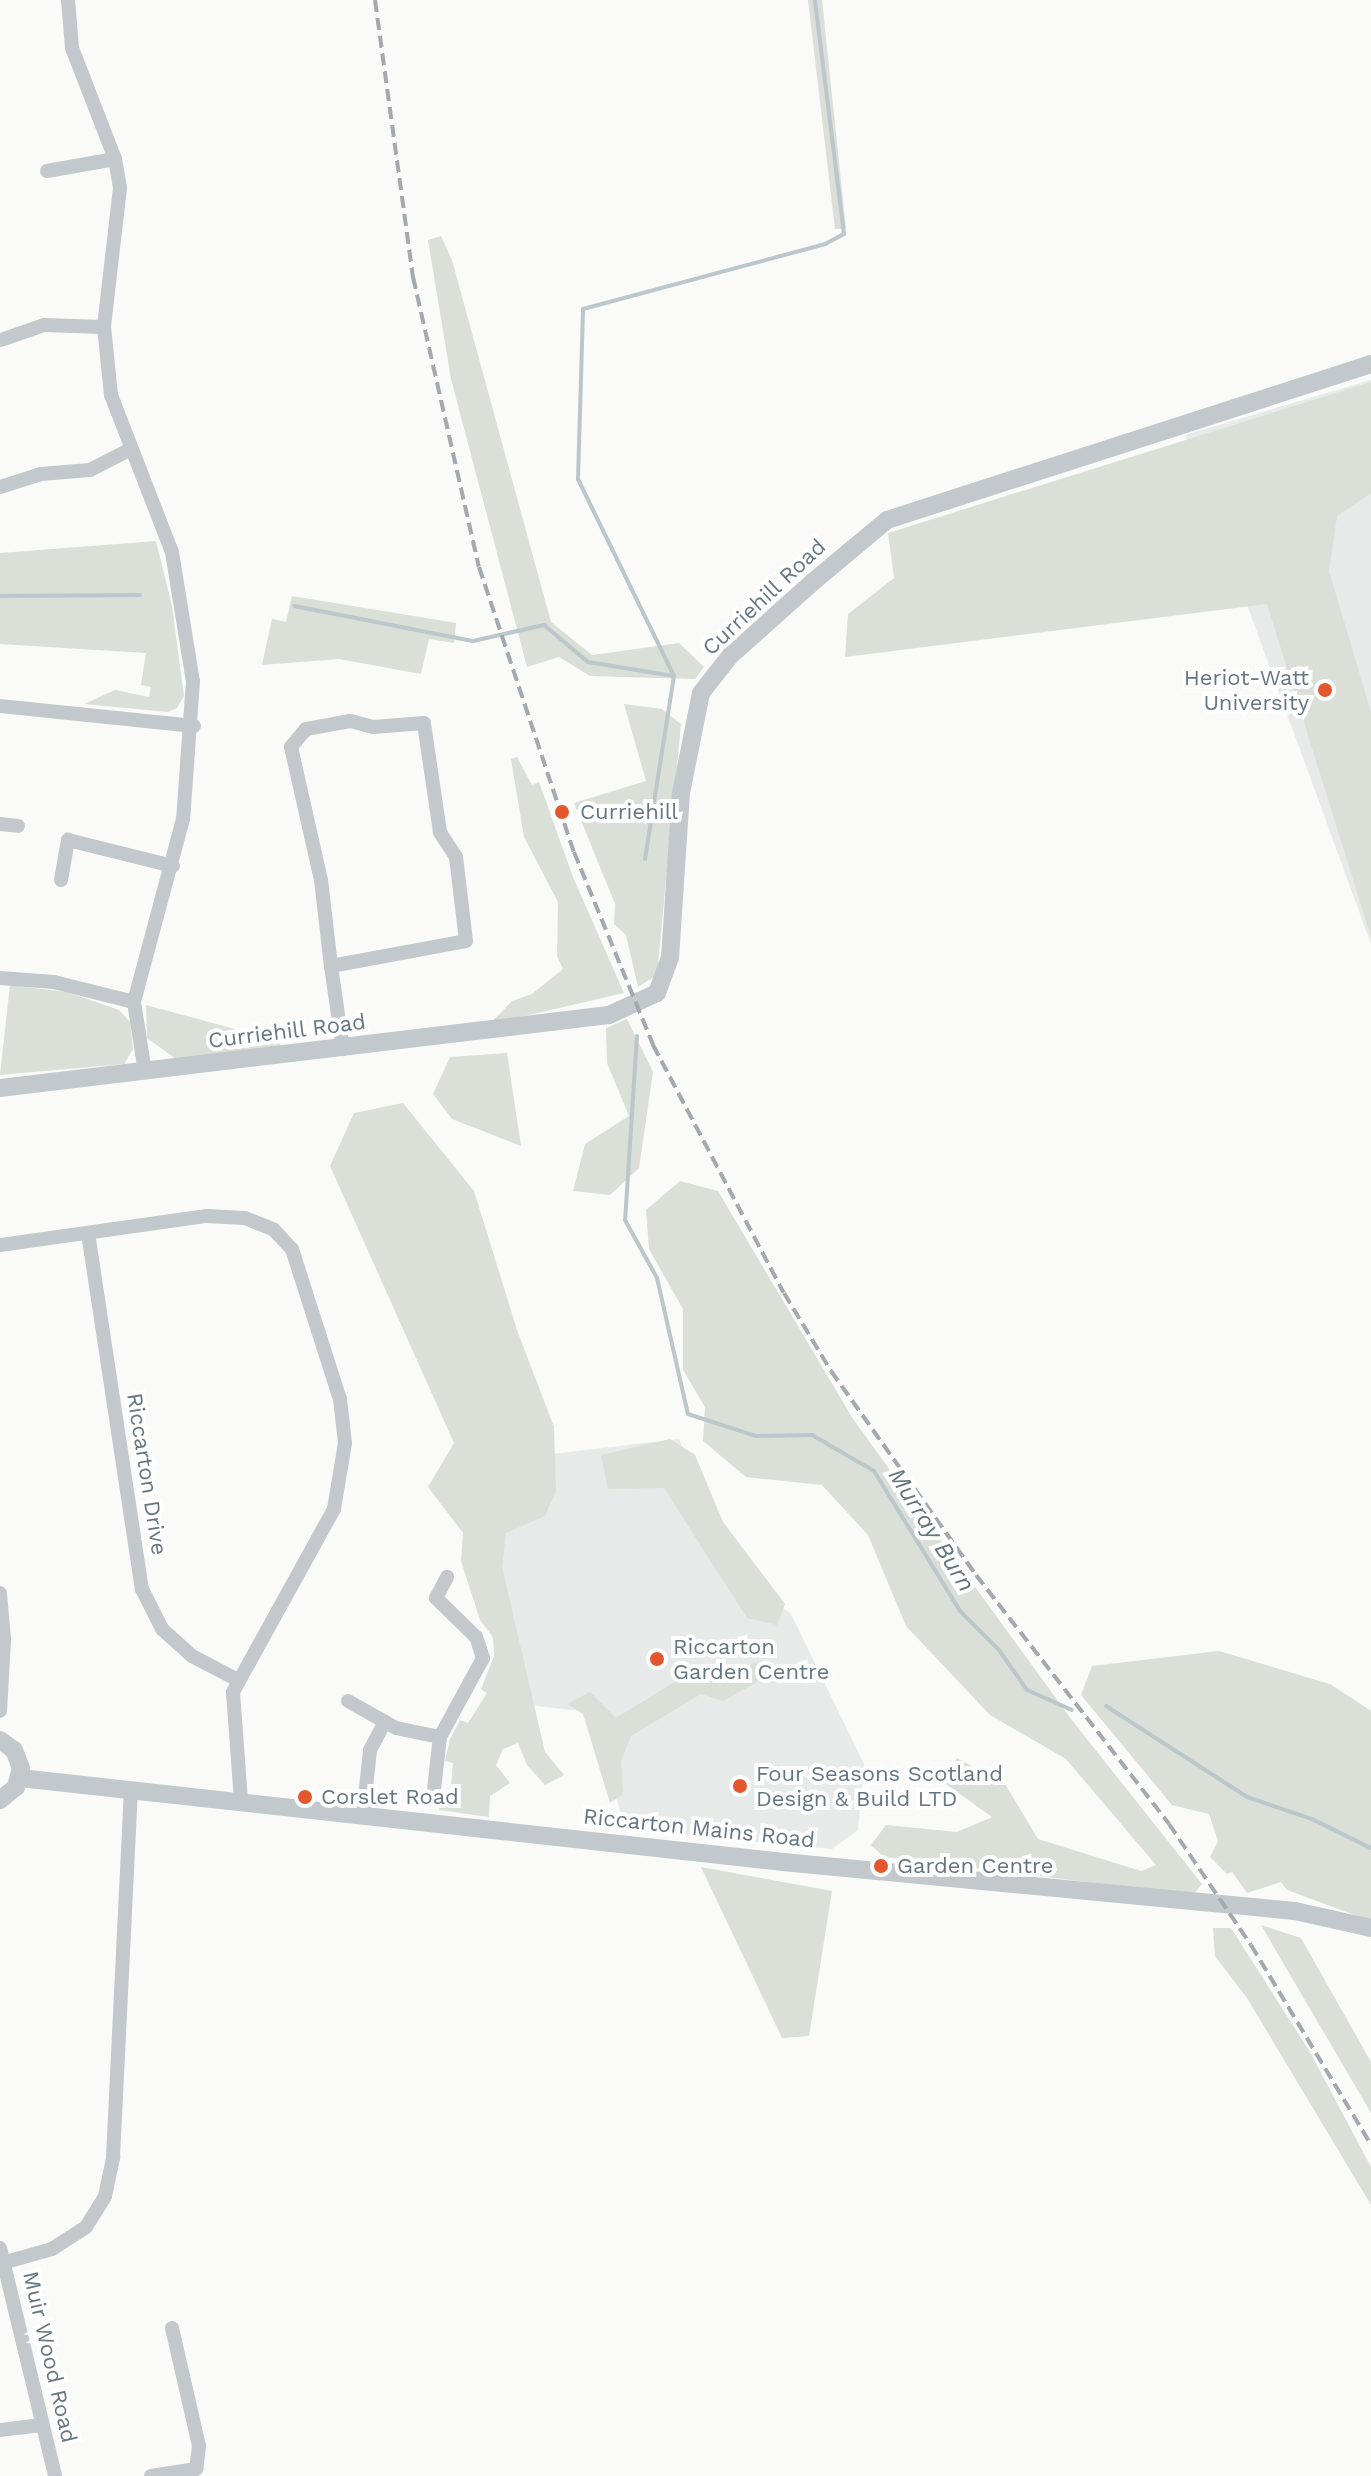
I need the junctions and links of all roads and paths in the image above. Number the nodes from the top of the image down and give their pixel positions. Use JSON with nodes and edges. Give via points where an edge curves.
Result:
{"nodes":[{"id":1,"x":68,"y":0,"type":"edge"},
{"id":2,"x":115,"y":159,"type":"junction"},
{"id":3,"x":47,"y":171,"type":"dead end"},
{"id":4,"x":104,"y":327,"type":"junction"},
{"id":5,"x":1,"y":340,"type":"edge"},
{"id":6,"x":1371,"y":364,"type":"edge"},
{"id":7,"x":131,"y":449,"type":"junction"},
{"id":8,"x":0,"y":487,"type":"edge"},
{"id":9,"x":0,"y":706,"type":"edge"},
{"id":10,"x":194,"y":726,"type":"junction"},
{"id":11,"x":0,"y":824,"type":"edge"},
{"id":12,"x":18,"y":826,"type":"dead end"},
{"id":13,"x":173,"y":866,"type":"junction"},
{"id":14,"x":61,"y":880,"type":"dead end"},
{"id":15,"x":331,"y":966,"type":"junction"},
{"id":16,"x":0,"y":978,"type":"edge"},
{"id":17,"x":134,"y":1002,"type":"junction"},
{"id":18,"x":343,"y":1049,"type":"junction"},
{"id":19,"x":145,"y":1072,"type":"junction"},
{"id":20,"x":0,"y":1088,"type":"edge"},
{"id":21,"x":88,"y":1233,"type":"junction"},
{"id":22,"x":0,"y":1245,"type":"edge"},
{"id":23,"x":447,"y":1577,"type":"dead end"},
{"id":24,"x":0,"y":1593,"type":"edge"},
{"id":25,"x":236,"y":1679,"type":"junction"},
{"id":26,"x":348,"y":1701,"type":"dead end"},
{"id":27,"x":0,"y":1711,"type":"edge"},
{"id":28,"x":385,"y":1722,"type":"junction"},
{"id":29,"x":440,"y":1737,"type":"junction"},
{"id":30,"x":0,"y":1740,"type":"edge"},
{"id":31,"x":20,"y":1778,"type":"junction"},
{"id":32,"x":131,"y":1790,"type":"junction"},
{"id":33,"x":433,"y":1798,"type":"dead end"},
{"id":34,"x":0,"y":1800,"type":"edge"},
{"id":35,"x":241,"y":1801,"type":"junction"},
{"id":36,"x":363,"y":1816,"type":"junction"},
{"id":37,"x":1371,"y":1928,"type":"edge"},
{"id":38,"x":3,"y":2255,"type":"edge"},
{"id":39,"x":172,"y":2328,"type":"dead end"},
{"id":40,"x":42,"y":2425,"type":"junction"},
{"id":41,"x":0,"y":2430,"type":"edge"},
{"id":42,"x":199,"y":2473,"type":"edge"},
{"id":43,"x":55,"y":2476,"type":"edge"},
{"id":44,"x":151,"y":2476,"type":"edge"}],
"edges":[{"from":1,"to":2,"type":"street","via":[[72,48]]},
{"from":2,"to":3,"type":"street"},
{"from":2,"to":4,"type":"street","via":[[119,222]]},
{"from":4,"to":5,"type":"street","via":[[44,325]]},
{"from":4,"to":7,"type":"street","via":[[111,395]]},
{"from":6,"to":18,"type":"street","name":"Curriehill Road","via":[[887,520],[730,656],[701,693],[681,793],[670,958],[657,993],[593,1017]]},
{"from":7,"to":8,"type":"street","via":[[90,470],[41,474]]},
{"from":7,"to":10,"type":"street","via":[[172,552],[193,681]]},
{"from":9,"to":10,"type":"street"},
{"from":10,"to":13,"type":"street"},
{"from":11,"to":12,"type":"street"},
{"from":13,"to":14,"type":"street","via":[[68,840]]},
{"from":13,"to":17,"type":"street"},
{"from":15,"to":15,"type":"street","via":[[321,880],[291,747],[306,729],[350,721],[373,727],[424,723],[440,832],[456,857],[469,932],[460,945]]},
{"from":15,"to":18,"type":"street"},
{"from":16,"to":17,"type":"street","via":[[54,982]]},
{"from":17,"to":19,"type":"street"},
{"from":18,"to":19,"type":"street","name":"Curriehill Road"},
{"from":19,"to":20,"type":"street","name":"Curriehill Road"},
{"from":21,"to":22,"type":"street"},
{"from":21,"to":25,"type":"street","name":"Riccarton Drive","via":[[142,1589],[162,1629],[192,1656]]},
{"from":21,"to":25,"type":"street","via":[[207,1216],[245,1218],[274,1230],[292,1249],[317,1320],[340,1399],[345,1443],[341,1480],[322,1534]]},
{"from":23,"to":29,"type":"street","via":[[436,1598],[476,1637],[483,1658]]},
{"from":24,"to":27,"type":"street"},
{"from":25,"to":35,"type":"street","via":[[231,1705]]},
{"from":26,"to":28,"type":"street"},
{"from":28,"to":29,"type":"street"},
{"from":28,"to":36,"type":"street","via":[[370,1750]]},
{"from":29,"to":33,"type":"street"},
{"from":30,"to":31,"type":"street","via":[[19,1758]]},
{"from":31,"to":32,"type":"street","name":"Riccarton Mains Road"},
{"from":31,"to":34,"type":"street"},
{"from":32,"to":35,"type":"street","name":"Riccarton Mains Road"},
{"from":32,"to":38,"type":"street","via":[[113,2157],[105,2196],[86,2227],[52,2249]]},
{"from":35,"to":36,"type":"street","name":"Riccarton Mains Road"},
{"from":36,"to":37,"type":"street","name":"Riccarton Mains Road","via":[[1264,1908]]},
{"from":38,"to":40,"type":"street","name":"Muir Wood Road"},
{"from":39,"to":42,"type":"street","via":[[169,2345],[199,2446]]},
{"from":40,"to":41,"type":"street"},
{"from":40,"to":43,"type":"street","name":"Muir Wood Road"},
{"from":42,"to":44,"type":"street"}]}
